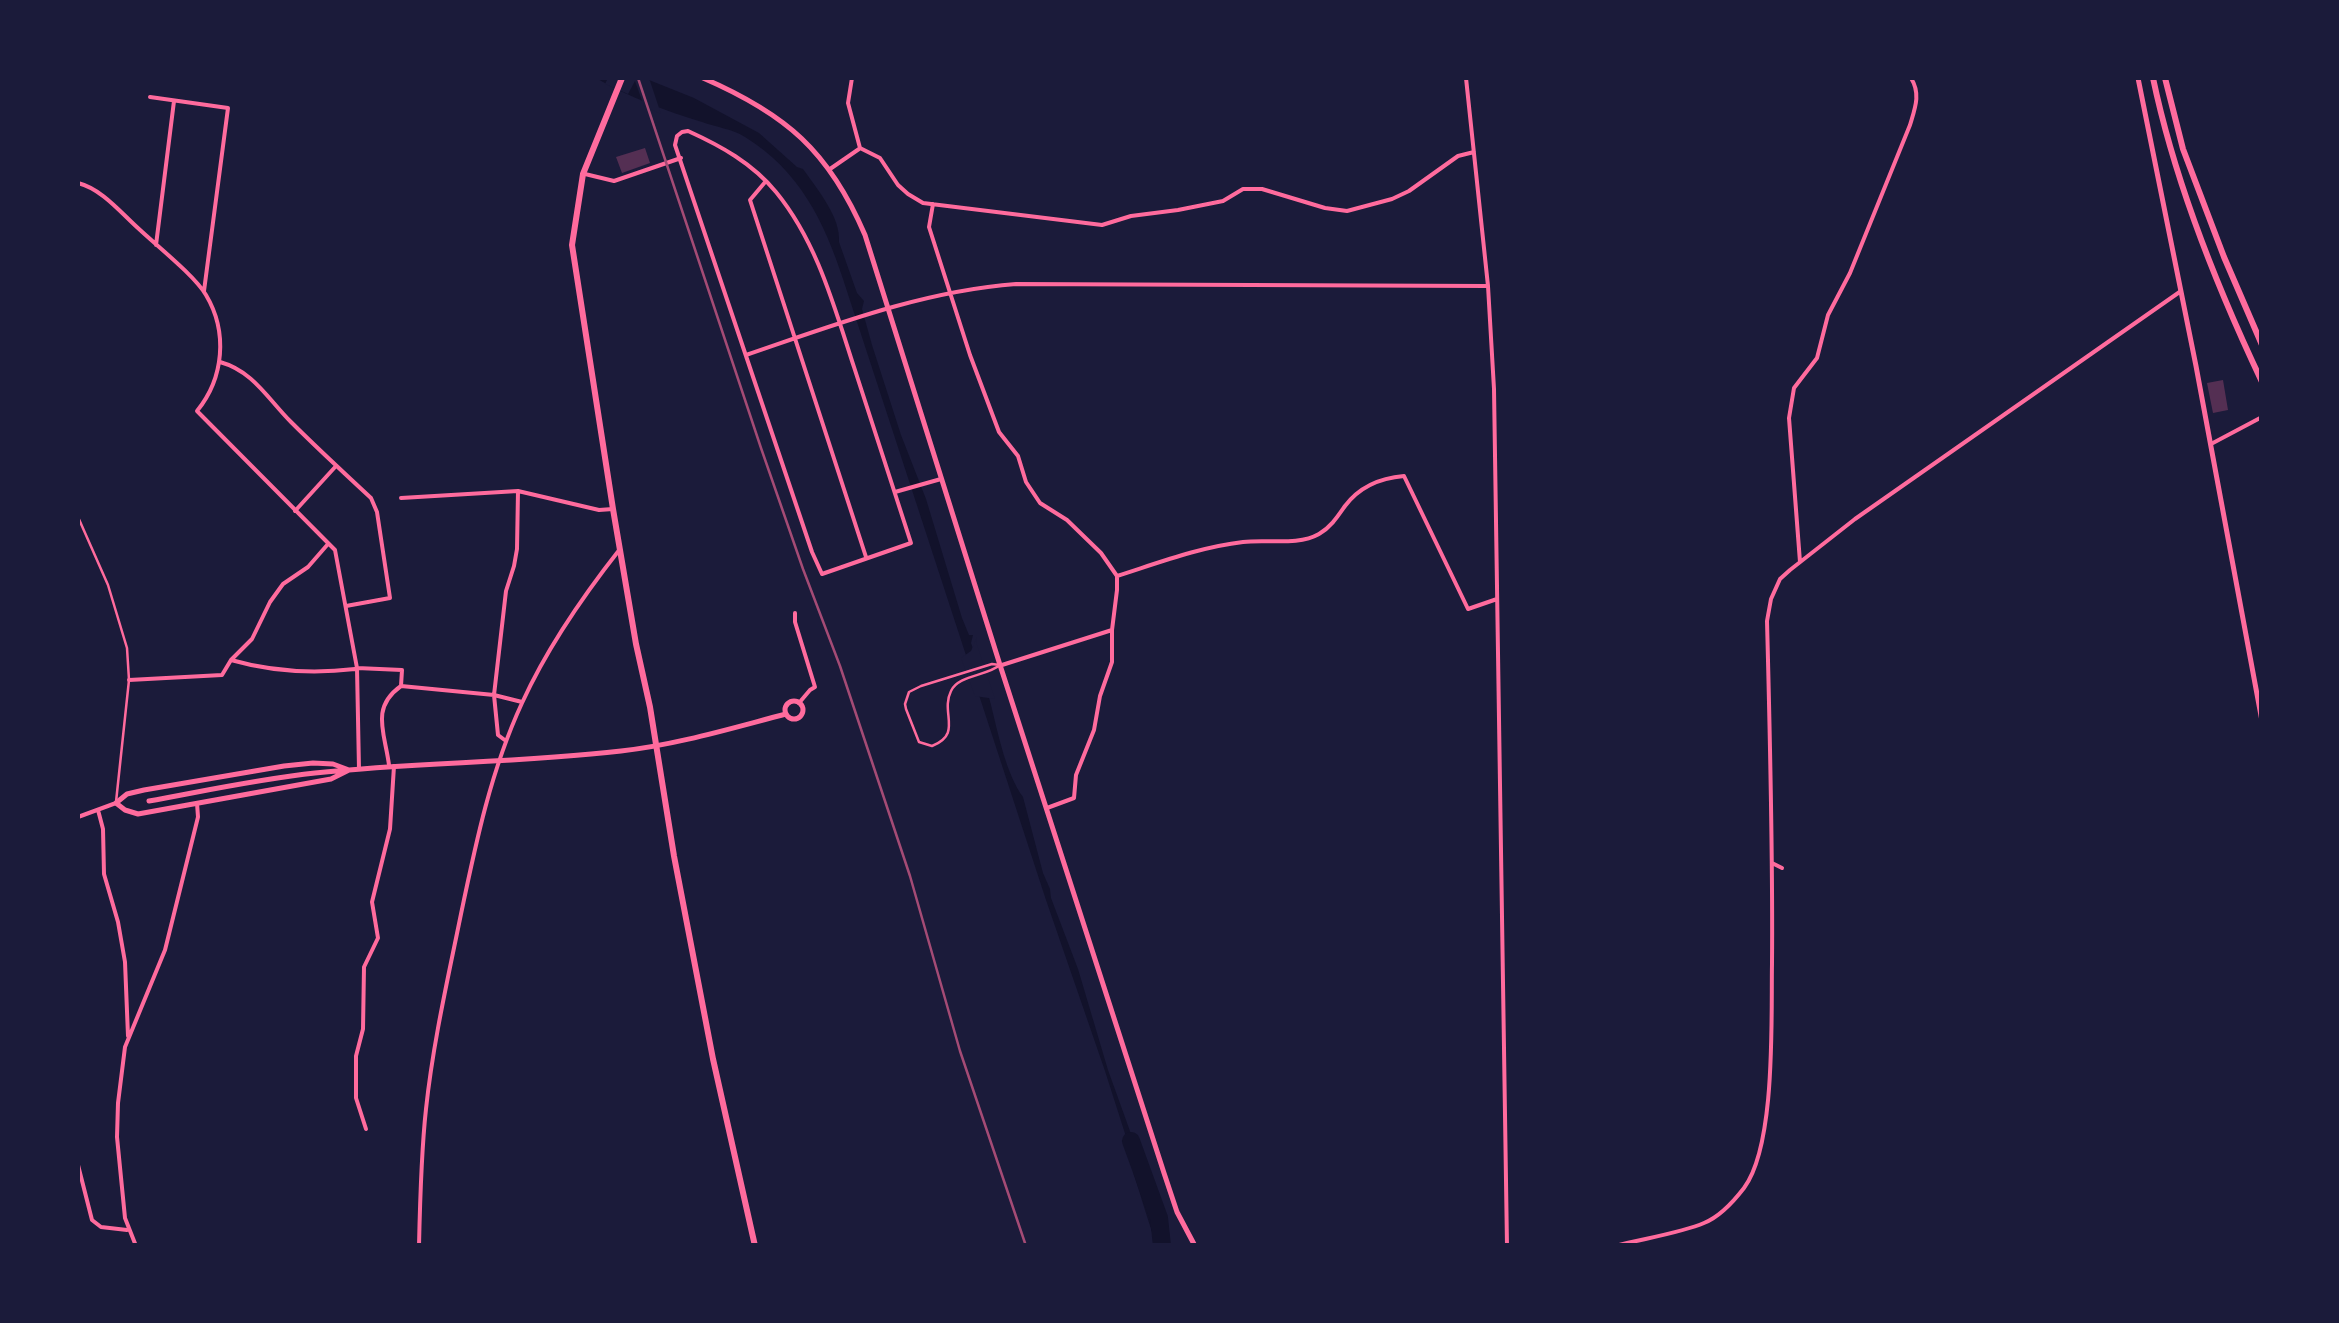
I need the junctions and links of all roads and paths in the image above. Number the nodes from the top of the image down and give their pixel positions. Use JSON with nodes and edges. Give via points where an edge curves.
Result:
{"nodes":[{"id":1,"x":622,"y":78,"type":"edge"},
{"id":2,"x":703,"y":78,"type":"edge"},
{"id":3,"x":852,"y":78,"type":"edge"},
{"id":4,"x":1466,"y":78,"type":"edge"},
{"id":5,"x":1911,"y":78,"type":"edge"},
{"id":6,"x":2138,"y":78,"type":"edge"},
{"id":7,"x":2152,"y":78,"type":"edge"},
{"id":8,"x":2164,"y":78,"type":"edge"},
{"id":9,"x":150,"y":97,"type":"dead end"},
{"id":10,"x":174,"y":101,"type":"junction"},
{"id":11,"x":860,"y":148,"type":"junction"},
{"id":12,"x":1474,"y":152,"type":"junction"},
{"id":13,"x":681,"y":158,"type":"junction"},
{"id":14,"x":830,"y":170,"type":"junction"},
{"id":15,"x":583,"y":174,"type":"junction"},
{"id":16,"x":766,"y":181,"type":"junction"},
{"id":17,"x":78,"y":182,"type":"edge"},
{"id":18,"x":933,"y":204,"type":"junction"},
{"id":19,"x":156,"y":245,"type":"junction"},
{"id":20,"x":1488,"y":286,"type":"junction"},
{"id":21,"x":204,"y":291,"type":"junction"},
{"id":22,"x":951,"y":291,"type":"junction"},
{"id":23,"x":2182,"y":291,"type":"junction"},
{"id":24,"x":888,"y":310,"type":"junction"},
{"id":25,"x":844,"y":323,"type":"junction"},
{"id":26,"x":795,"y":338,"type":"junction"},
{"id":27,"x":2262,"y":346,"type":"edge"},
{"id":28,"x":746,"y":356,"type":"junction"},
{"id":29,"x":220,"y":362,"type":"junction"},
{"id":30,"x":2262,"y":382,"type":"edge"},
{"id":31,"x":2262,"y":417,"type":"edge"},
{"id":32,"x":2211,"y":444,"type":"junction"},
{"id":33,"x":336,"y":466,"type":"junction"},
{"id":34,"x":942,"y":479,"type":"junction"},
{"id":35,"x":518,"y":491,"type":"junction"},
{"id":36,"x":894,"y":492,"type":"junction"},
{"id":37,"x":401,"y":498,"type":"dead end"},
{"id":38,"x":614,"y":509,"type":"junction"},
{"id":39,"x":295,"y":510,"type":"junction"},
{"id":40,"x":78,"y":517,"type":"edge"},
{"id":41,"x":328,"y":544,"type":"junction"},
{"id":42,"x":620,"y":549,"type":"junction"},
{"id":43,"x":867,"y":558,"type":"junction"},
{"id":44,"x":1800,"y":564,"type":"junction"},
{"id":45,"x":1117,"y":576,"type":"junction"},
{"id":46,"x":1497,"y":598,"type":"junction"},
{"id":47,"x":346,"y":606,"type":"junction"},
{"id":48,"x":795,"y":612,"type":"dead end"},
{"id":49,"x":1112,"y":630,"type":"junction"},
{"id":50,"x":231,"y":660,"type":"junction"},
{"id":51,"x":1000,"y":665,"type":"junction"},
{"id":52,"x":357,"y":668,"type":"junction"},
{"id":53,"x":129,"y":680,"type":"junction"},
{"id":54,"x":402,"y":686,"type":"junction"},
{"id":55,"x":494,"y":695,"type":"junction"},
{"id":56,"x":522,"y":702,"type":"junction"},
{"id":57,"x":799,"y":704,"type":"junction"},
{"id":58,"x":786,"y":714,"type":"junction"},
{"id":59,"x":2262,"y":721,"type":"edge"},
{"id":60,"x":506,"y":741,"type":"junction"},
{"id":61,"x":656,"y":745,"type":"junction"},
{"id":62,"x":498,"y":762,"type":"junction"},
{"id":63,"x":392,"y":767,"type":"junction"},
{"id":64,"x":359,"y":769,"type":"junction"},
{"id":65,"x":349,"y":770,"type":"junction"},
{"id":66,"x":149,"y":801,"type":"dead end"},
{"id":67,"x":116,"y":803,"type":"junction"},
{"id":68,"x":198,"y":803,"type":"junction"},
{"id":69,"x":1047,"y":808,"type":"junction"},
{"id":70,"x":98,"y":810,"type":"junction"},
{"id":71,"x":78,"y":817,"type":"edge"},
{"id":72,"x":1772,"y":863,"type":"junction"},
{"id":73,"x":1782,"y":868,"type":"dead end"},
{"id":74,"x":128,"y":1036,"type":"junction"},
{"id":75,"x":366,"y":1129,"type":"dead end"},
{"id":76,"x":78,"y":1165,"type":"edge"},
{"id":77,"x":128,"y":1230,"type":"junction"},
{"id":78,"x":136,"y":1246,"type":"edge"},
{"id":79,"x":419,"y":1246,"type":"edge"},
{"id":80,"x":754,"y":1246,"type":"edge"},
{"id":81,"x":1195,"y":1246,"type":"edge"},
{"id":82,"x":1507,"y":1246,"type":"edge"},
{"id":83,"x":1616,"y":1246,"type":"edge"}],
"edges":[{"from":1,"to":15,"type":"main road"},
{"from":2,"to":14,"type":"street","via":[[785,123]]},
{"from":3,"to":11,"type":"street","via":[[848,103]]},
{"from":4,"to":12,"type":"street"},
{"from":5,"to":44,"type":"street","via":[[1918,100],[1910,125],[1828,315],[1817,358],[1790,398]]},
{"from":6,"to":23,"type":"street"},
{"from":7,"to":30,"type":"main road","via":[[2208,260]]},
{"from":8,"to":27,"type":"main road","via":[[2184,149]]},
{"from":9,"to":10,"type":"street"},
{"from":10,"to":19,"type":"street"},
{"from":10,"to":21,"type":"street","via":[[228,108]]},
{"from":11,"to":14,"type":"street"},
{"from":11,"to":18,"type":"street","via":[[880,158],[908,194]]},
{"from":12,"to":18,"type":"street","via":[[1392,199],[1347,210],[1262,189],[1102,225]]},
{"from":12,"to":20,"type":"street"},
{"from":13,"to":15,"type":"street","via":[[608,182]]},
{"from":13,"to":16,"type":"street","via":[[677,136],[688,131]]},
{"from":13,"to":28,"type":"street"},
{"from":14,"to":24,"type":"street","via":[[865,235]]},
{"from":15,"to":38,"type":"main road","via":[[572,244]]},
{"from":16,"to":25,"type":"street","via":[[807,238]]},
{"from":16,"to":26,"type":"street","via":[[750,200]]},
{"from":17,"to":19,"type":"street"},
{"from":18,"to":22,"type":"street","via":[[929,226]]},
{"from":19,"to":21,"type":"street"},
{"from":20,"to":22,"type":"street","via":[[1016,284]]},
{"from":20,"to":46,"type":"street"},
{"from":21,"to":29,"type":"street","via":[[218,323]]},
{"from":22,"to":24,"type":"street"},
{"from":22,"to":45,"type":"street","via":[[1000,432],[1026,482]]},
{"from":23,"to":32,"type":"street"},
{"from":23,"to":44,"type":"street"},
{"from":24,"to":25,"type":"street"},
{"from":24,"to":34,"type":"street"},
{"from":25,"to":26,"type":"street"},
{"from":25,"to":36,"type":"street"},
{"from":26,"to":28,"type":"street"},
{"from":26,"to":43,"type":"street"},
{"from":28,"to":43,"type":"street","via":[[822,574]]},
{"from":29,"to":33,"type":"street","via":[[258,384]]},
{"from":29,"to":39,"type":"street","via":[[197,411]]},
{"from":31,"to":32,"type":"street"},
{"from":32,"to":59,"type":"street"},
{"from":33,"to":39,"type":"street"},
{"from":33,"to":47,"type":"street","via":[[371,498],[390,598]]},
{"from":34,"to":36,"type":"street"},
{"from":34,"to":51,"type":"street"},
{"from":35,"to":37,"type":"street"},
{"from":35,"to":38,"type":"street"},
{"from":35,"to":55,"type":"street","via":[[517,548]]},
{"from":36,"to":43,"type":"street","via":[[911,543]]},
{"from":38,"to":42,"type":"main road"},
{"from":39,"to":41,"type":"street"},
{"from":40,"to":53,"type":"lane","via":[[118,614]]},
{"from":41,"to":47,"type":"street"},
{"from":41,"to":50,"type":"street","via":[[283,584],[252,639]]},
{"from":42,"to":56,"type":"street"},
{"from":42,"to":61,"type":"main road"},
{"from":44,"to":72,"type":"street","via":[[1780,579],[1767,621]]},
{"from":45,"to":46,"type":"street","via":[[1214,547],[1318,535],[1362,487],[1404,476],[1468,609]]},
{"from":45,"to":49,"type":"street"},
{"from":46,"to":82,"type":"street"},
{"from":47,"to":52,"type":"street"},
{"from":48,"to":57,"type":"street","via":[[816,687]]},
{"from":49,"to":51,"type":"street"},
{"from":49,"to":69,"type":"street","via":[[1112,662],[1074,798]]},
{"from":50,"to":52,"type":"street","via":[[283,672]]},
{"from":50,"to":53,"type":"street","via":[[222,675]]},
{"from":51,"to":51,"type":"lane","via":[[955,684],[945,739],[924,746],[915,737],[906,710],[914,688]]},
{"from":51,"to":69,"type":"street"},
{"from":52,"to":54,"type":"street","via":[[402,670]]},
{"from":52,"to":64,"type":"street"},
{"from":53,"to":67,"type":"lane"},
{"from":54,"to":55,"type":"street"},
{"from":54,"to":63,"type":"street","via":[[387,699],[380,724]]},
{"from":55,"to":56,"type":"street"},
{"from":55,"to":60,"type":"street","via":[[498,735]]},
{"from":56,"to":60,"type":"street"},
{"from":57,"to":58,"type":"street","via":[[788,704]]},
{"from":57,"to":58,"type":"street","via":[[798,718]]},
{"from":58,"to":61,"type":"street"},
{"from":60,"to":62,"type":"street"},
{"from":61,"to":62,"type":"street"},
{"from":61,"to":80,"type":"main road"},
{"from":62,"to":63,"type":"street"},
{"from":62,"to":79,"type":"street","via":[[430,1079]]},
{"from":63,"to":64,"type":"street"},
{"from":63,"to":75,"type":"street","via":[[390,829],[372,902],[378,938],[364,966],[356,1056],[356,1098]]},
{"from":64,"to":65,"type":"street"},
{"from":65,"to":66,"type":"street"},
{"from":65,"to":67,"type":"street","via":[[333,764],[284,766],[127,794]]},
{"from":65,"to":68,"type":"street"},
{"from":67,"to":68,"type":"street","via":[[138,814]]},
{"from":67,"to":70,"type":"street"},
{"from":68,"to":74,"type":"street","via":[[164,950]]},
{"from":69,"to":81,"type":"street","via":[[1164,1173]]},
{"from":70,"to":71,"type":"street"},
{"from":70,"to":74,"type":"street","via":[[124,962]]},
{"from":72,"to":73,"type":"street"},
{"from":72,"to":83,"type":"street","via":[[1771,1044],[1756,1166],[1745,1187],[1706,1223]]},
{"from":74,"to":77,"type":"street","via":[[117,1136]]},
{"from":76,"to":77,"type":"street","via":[[92,1220],[101,1228]]},
{"from":77,"to":78,"type":"street"}]}
